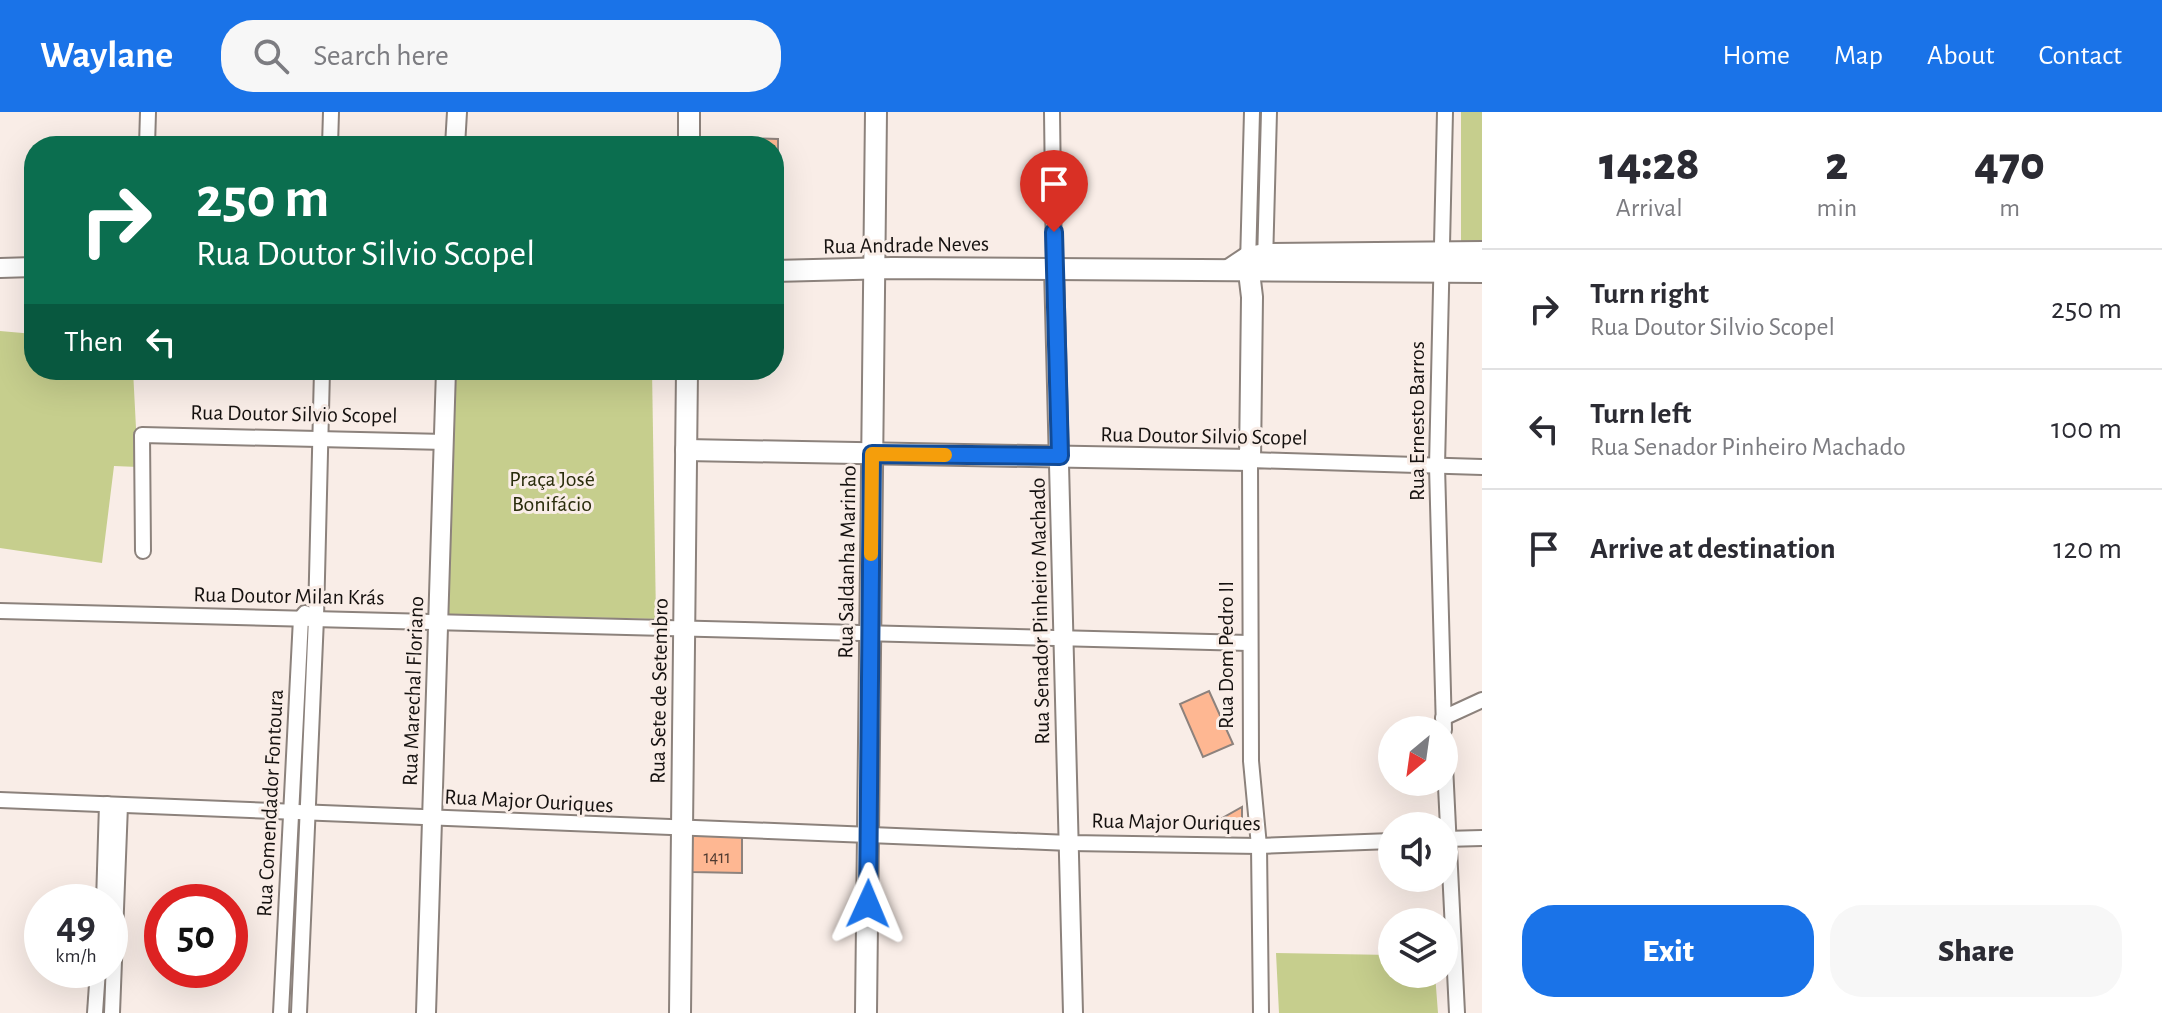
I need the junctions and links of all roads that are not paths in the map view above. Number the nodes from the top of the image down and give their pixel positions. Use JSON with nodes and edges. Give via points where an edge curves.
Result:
{"nodes":[{"id":1,"x":148,"y":112,"type":"edge"},
{"id":2,"x":331,"y":112,"type":"edge"},
{"id":3,"x":457,"y":112,"type":"edge"},
{"id":4,"x":689,"y":112,"type":"edge"},
{"id":5,"x":876,"y":112,"type":"edge"},
{"id":6,"x":1052,"y":112,"type":"edge"},
{"id":7,"x":1252,"y":112,"type":"edge"},
{"id":8,"x":1269,"y":112,"type":"edge"},
{"id":9,"x":1445,"y":112,"type":"edge"},
{"id":10,"x":147,"y":136,"type":"edge"},
{"id":11,"x":330,"y":136,"type":"edge"},
{"id":12,"x":456,"y":136,"type":"edge"},
{"id":13,"x":689,"y":136,"type":"edge"},
{"id":14,"x":1482,"y":252,"type":"edge"},
{"id":15,"x":1442,"y":262,"type":"junction"},
{"id":16,"x":1251,"y":265,"type":"junction"},
{"id":17,"x":24,"y":267,"type":"edge"},
{"id":18,"x":0,"y":268,"type":"edge"},
{"id":19,"x":875,"y":268,"type":"junction"},
{"id":20,"x":1054,"y":268,"type":"junction"},
{"id":21,"x":784,"y":271,"type":"edge"},
{"id":22,"x":1482,"y":272,"type":"edge"},
{"id":23,"x":322,"y":380,"type":"edge"},
{"id":24,"x":446,"y":380,"type":"edge"},
{"id":25,"x":687,"y":380,"type":"edge"},
{"id":26,"x":321,"y":438,"type":"junction"},
{"id":27,"x":445,"y":442,"type":"junction"},
{"id":28,"x":686,"y":450,"type":"junction"},
{"id":29,"x":872,"y":454,"type":"junction"},
{"id":30,"x":1060,"y":456,"type":"junction"},
{"id":31,"x":1250,"y":460,"type":"junction"},
{"id":32,"x":1437,"y":466,"type":"junction"},
{"id":33,"x":1482,"y":467,"type":"edge"},
{"id":34,"x":143,"y":551,"type":"dead end"},
{"id":35,"x":316,"y":601,"type":"junction"},
{"id":36,"x":0,"y":611,"type":"edge"},
{"id":37,"x":301,"y":618,"type":"junction"},
{"id":38,"x":316,"y":618,"type":"junction"},
{"id":39,"x":439,"y":621,"type":"junction"},
{"id":40,"x":684,"y":629,"type":"junction"},
{"id":41,"x":870,"y":633,"type":"junction"},
{"id":42,"x":1064,"y":637,"type":"junction"},
{"id":43,"x":1249,"y":643,"type":"junction"},
{"id":44,"x":297,"y":686,"type":"junction"},
{"id":45,"x":313,"y":686,"type":"junction"},
{"id":46,"x":1482,"y":700,"type":"edge"},
{"id":47,"x":1443,"y":716,"type":"edge"},
{"id":48,"x":1456,"y":716,"type":"edge"},
{"id":49,"x":301,"y":763,"type":"junction"},
{"id":50,"x":0,"y":800,"type":"edge"},
{"id":51,"x":114,"y":805,"type":"junction"},
{"id":52,"x":299,"y":813,"type":"junction"},
{"id":53,"x":432,"y":818,"type":"junction"},
{"id":54,"x":681,"y":829,"type":"junction"},
{"id":55,"x":869,"y":835,"type":"junction"},
{"id":56,"x":1482,"y":838,"type":"edge"},
{"id":57,"x":1458,"y":839,"type":"edge"},
{"id":58,"x":1378,"y":842,"type":"edge"},
{"id":59,"x":1070,"y":843,"type":"junction"},
{"id":60,"x":1259,"y":846,"type":"junction"},
{"id":61,"x":109,"y":884,"type":"edge"},
{"id":62,"x":1449,"y":892,"type":"edge"},
{"id":63,"x":284,"y":953,"type":"junction"},
{"id":64,"x":301,"y":955,"type":"junction"},
{"id":65,"x":97,"y":988,"type":"edge"},
{"id":66,"x":112,"y":988,"type":"edge"},
{"id":67,"x":95,"y":1013,"type":"edge"},
{"id":68,"x":112,"y":1013,"type":"edge"},
{"id":69,"x":281,"y":1013,"type":"edge"},
{"id":70,"x":299,"y":1013,"type":"edge"},
{"id":71,"x":426,"y":1013,"type":"edge"},
{"id":72,"x":680,"y":1013,"type":"edge"},
{"id":73,"x":866,"y":1013,"type":"edge"},
{"id":74,"x":1073,"y":1013,"type":"edge"},
{"id":75,"x":1261,"y":1013,"type":"edge"},
{"id":76,"x":1457,"y":1013,"type":"edge"}],
"edges":[{"from":1,"to":10,"type":"street"},
{"from":2,"to":11,"type":"street"},
{"from":3,"to":12,"type":"street"},
{"from":4,"to":13,"type":"main road"},
{"from":5,"to":19,"type":"main road","name":"Rua Saldanha Marinho"},
{"from":6,"to":20,"type":"street","name":"Rua Senador Pinheiro Machado"},
{"from":7,"to":16,"type":"street","name":"Rua Dom Pedro II"},
{"from":8,"to":16,"type":"street","name":"Rua Dom Pedro II"},
{"from":9,"to":15,"type":"street","name":"Rua Ernesto Barros"},
{"from":14,"to":15,"type":"main road"},
{"from":15,"to":16,"type":"main road","name":"Rua Andrade Neves"},
{"from":15,"to":22,"type":"main road"},
{"from":15,"to":32,"type":"street","name":"Rua Ernesto Barros"},
{"from":16,"to":20,"type":"main road","name":"Rua Andrade Neves"},
{"from":16,"to":31,"type":"main road","name":"Rua Dom Pedro II"},
{"from":17,"to":18,"type":"street"},
{"from":19,"to":20,"type":"main road","name":"Rua Andrade Neves"},
{"from":19,"to":21,"type":"main road","name":"Rua Andrade Neves"},
{"from":19,"to":29,"type":"main road","name":"Rua Saldanha Marinho"},
{"from":20,"to":30,"type":"street","name":"Rua Senador Pinheiro Machado"},
{"from":23,"to":26,"type":"street","name":"Rua Comendador Fontoura"},
{"from":24,"to":27,"type":"street","name":"Rua Marechal Floriano"},
{"from":25,"to":28,"type":"main road","name":"Rua Sete de Setembro"},
{"from":26,"to":27,"type":"street","name":"Rua Doutor Silvio Scopel"},
{"from":26,"to":34,"type":"street","name":"Rua Doutor Silvio Scopel","via":[[142,435]]},
{"from":26,"to":35,"type":"street","name":"Rua Comendador Fontoura"},
{"from":27,"to":39,"type":"street","name":"Rua Marechal Floriano"},
{"from":28,"to":29,"type":"main road","name":"Rua Doutor Silvio Scopel"},
{"from":28,"to":40,"type":"main road","name":"Rua Sete de Setembro"},
{"from":29,"to":30,"type":"main road","name":"Rua Doutor Silvio Scopel"},
{"from":29,"to":41,"type":"main road","name":"Rua Saldanha Marinho"},
{"from":30,"to":31,"type":"main road","name":"Rua Doutor Silvio Scopel"},
{"from":30,"to":42,"type":"street","name":"Rua Senador Pinheiro Machado"},
{"from":31,"to":32,"type":"street","name":"Rua Doutor Silvio Scopel"},
{"from":31,"to":43,"type":"street","name":"Rua Dom Pedro II"},
{"from":32,"to":33,"type":"street","name":"Rua Doutor Silvio Scopel"},
{"from":32,"to":47,"type":"street","name":"Rua Ernesto Barros"},
{"from":35,"to":37,"type":"street"},
{"from":35,"to":38,"type":"street","name":"Rua Comendador Fontoura"},
{"from":36,"to":37,"type":"street","name":"Rua Doutor Milan Krás"},
{"from":37,"to":38,"type":"street","name":"Rua Doutor Milan Krás"},
{"from":37,"to":44,"type":"street","name":"Rua Comendador Fontoura"},
{"from":38,"to":39,"type":"street","name":"Rua Doutor Milan Krás"},
{"from":38,"to":45,"type":"street","name":"Rua Comendador Fontoura"},
{"from":39,"to":40,"type":"street","name":"Rua Doutor Milan Krás"},
{"from":39,"to":53,"type":"street","name":"Rua Marechal Floriano"},
{"from":40,"to":41,"type":"street","name":"Rua Doutor Milan Krás"},
{"from":40,"to":54,"type":"main road","name":"Rua Sete de Setembro"},
{"from":41,"to":42,"type":"street","name":"Rua Doutor Milan Krás"},
{"from":41,"to":55,"type":"main road","name":"Rua Saldanha Marinho"},
{"from":42,"to":43,"type":"street","name":"Rua Doutor Milan Krás"},
{"from":42,"to":59,"type":"street","name":"Rua Senador Pinheiro Machado"},
{"from":43,"to":60,"type":"street","name":"Rua Dom Pedro II"},
{"from":44,"to":45,"type":"street"},
{"from":44,"to":49,"type":"street","name":"Rua Comendador Fontoura"},
{"from":45,"to":49,"type":"street","name":"Rua Comendador Fontoura"},
{"from":46,"to":48,"type":"street"},
{"from":49,"to":52,"type":"street","name":"Rua Comendador Fontoura"},
{"from":50,"to":51,"type":"street","name":"Rua Major Ouriques"},
{"from":51,"to":52,"type":"street","name":"Rua Major Ouriques"},
{"from":51,"to":61,"type":"street"},
{"from":52,"to":53,"type":"street","name":"Rua Major Ouriques"},
{"from":52,"to":63,"type":"street","name":"Rua Comendador Fontoura"},
{"from":52,"to":64,"type":"street","name":"Rua Comendador Fontoura"},
{"from":53,"to":54,"type":"street","name":"Rua Major Ouriques"},
{"from":53,"to":71,"type":"street","name":"Rua Marechal Floriano"},
{"from":54,"to":55,"type":"street","name":"Rua Major Ouriques"},
{"from":54,"to":72,"type":"main road","name":"Rua Sete de Setembro"},
{"from":55,"to":59,"type":"street","name":"Rua Major Ouriques"},
{"from":55,"to":73,"type":"main road","name":"Rua Saldanha Marinho"},
{"from":56,"to":57,"type":"street"},
{"from":58,"to":60,"type":"street","name":"Rua Major Ouriques"},
{"from":59,"to":60,"type":"street","name":"Rua Major Ouriques"},
{"from":59,"to":74,"type":"street","name":"Rua Senador Pinheiro Machado"},
{"from":60,"to":75,"type":"street","name":"Rua Dom Pedro II"},
{"from":62,"to":76,"type":"street"},
{"from":63,"to":64,"type":"street"},
{"from":63,"to":69,"type":"street","name":"Rua Comendador Fontoura"},
{"from":64,"to":70,"type":"street","name":"Rua Comendador Fontoura"},
{"from":65,"to":67,"type":"street"},
{"from":66,"to":68,"type":"street"}]}
